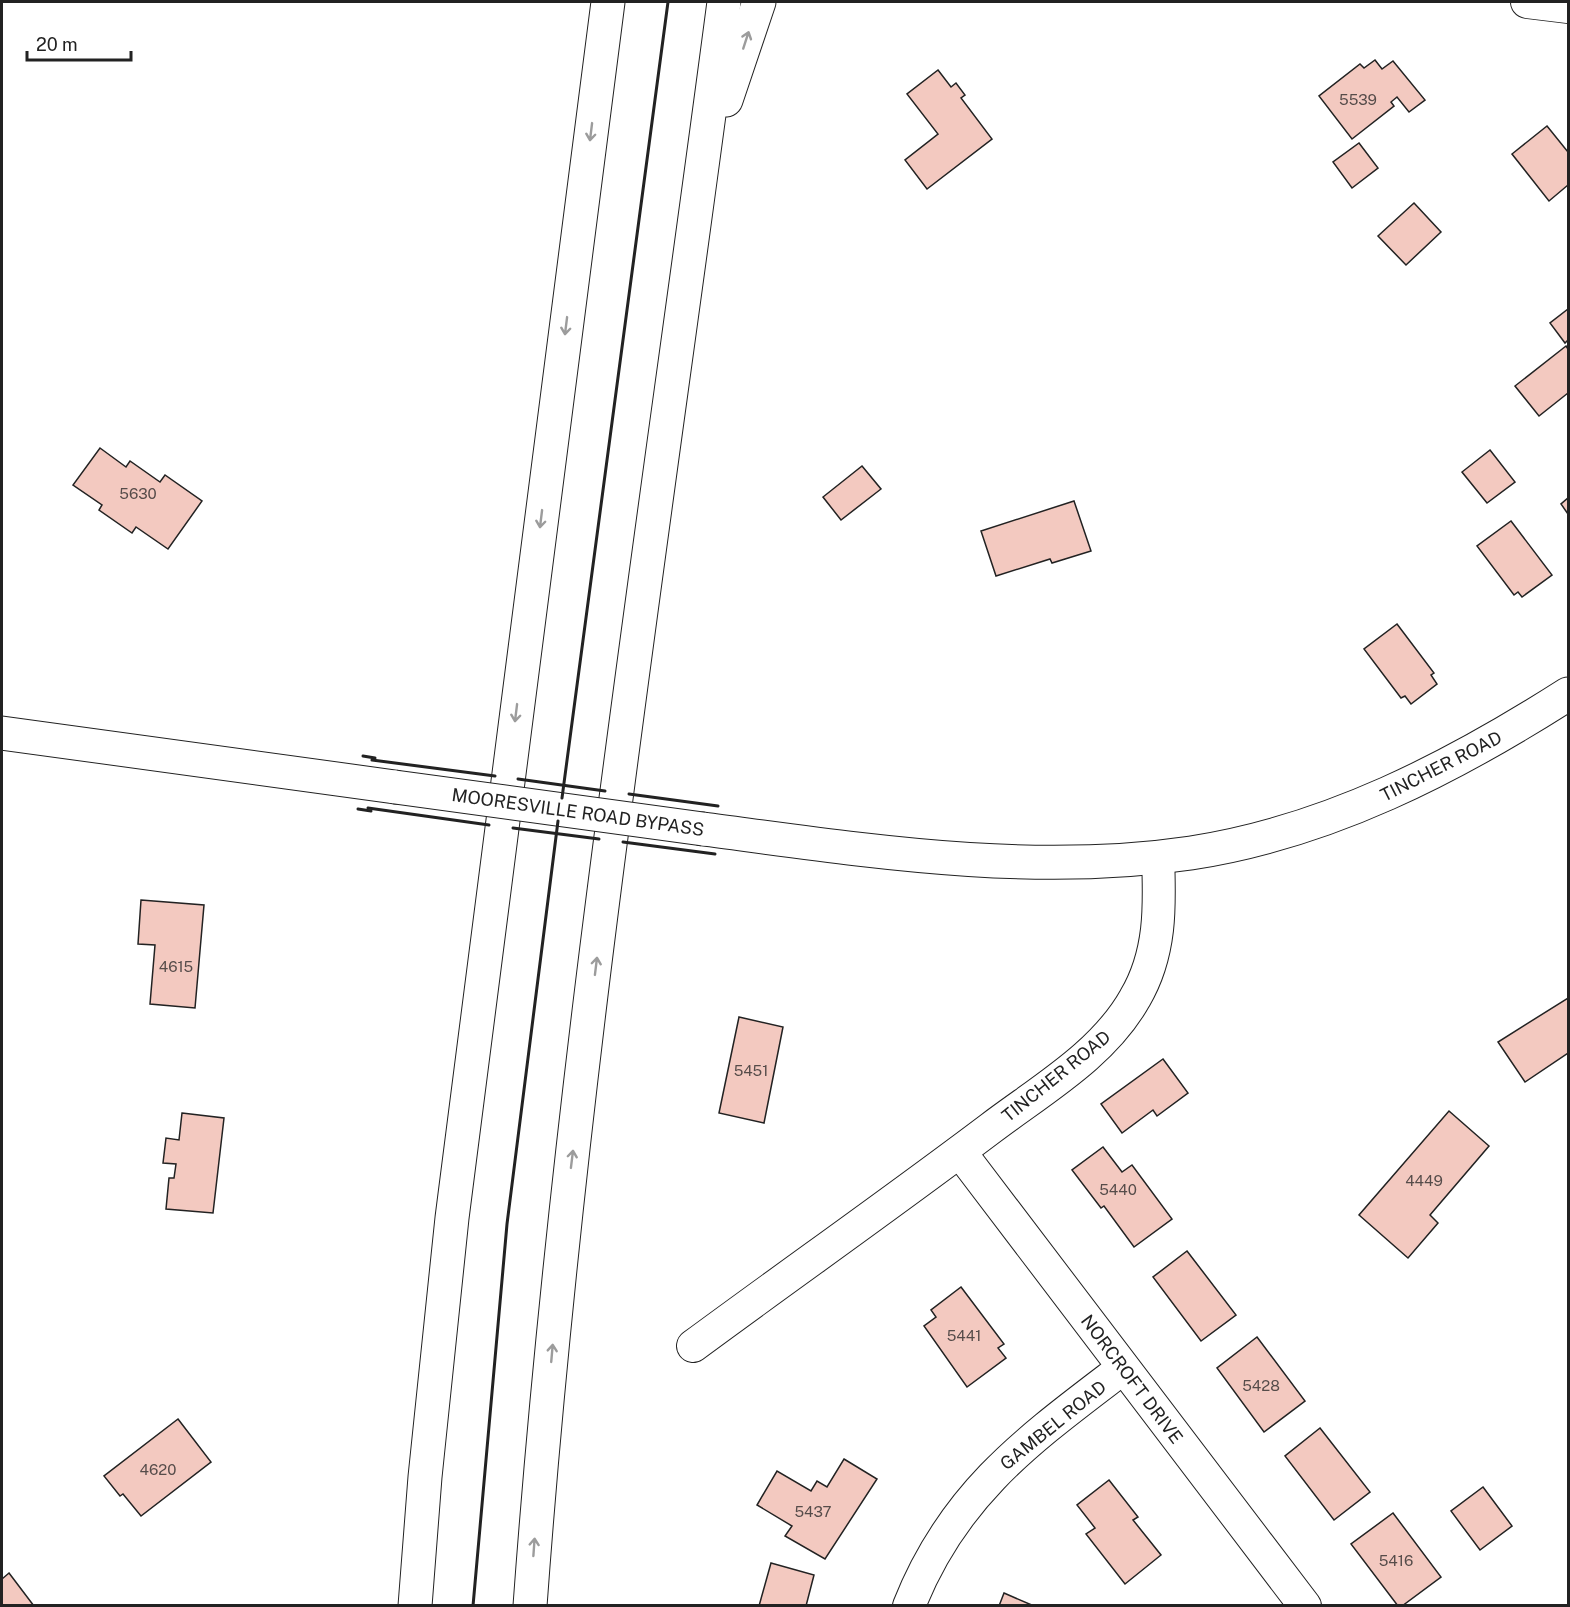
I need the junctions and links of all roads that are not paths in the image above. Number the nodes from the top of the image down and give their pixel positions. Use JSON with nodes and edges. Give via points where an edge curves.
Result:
{"nodes":[{"id":1,"x":594,"y":2,"type":"edge"},
{"id":2,"x":608,"y":2,"type":"edge"},
{"id":3,"x":724,"y":2,"type":"edge"},
{"id":4,"x":759,"y":2,"type":"edge"},
{"id":5,"x":598,"y":74,"type":"junction"},
{"id":6,"x":701,"y":176,"type":"junction"},
{"id":7,"x":1569,"y":694,"type":"edge"},
{"id":8,"x":2,"y":733,"type":"edge"},
{"id":9,"x":1158,"y":857,"type":"junction"},
{"id":10,"x":960,"y":1152,"type":"junction"},
{"id":11,"x":693,"y":1346,"type":"dead end"},
{"id":12,"x":1123,"y":1368,"type":"junction"},
{"id":13,"x":415,"y":1605,"type":"edge"},
{"id":14,"x":530,"y":1605,"type":"edge"},
{"id":15,"x":909,"y":1605,"type":"edge"},
{"id":16,"x":1305,"y":1605,"type":"edge"}],
"edges":[{"from":1,"to":5,"type":"main road"},
{"from":2,"to":5,"type":"main road"},
{"from":3,"to":6,"type":"main road"},
{"from":6,"to":4,"type":"main road","one_way":true},
{"from":5,"to":13,"type":"main road","one_way":true,"via":[[452,1218]]},
{"from":14,"to":6,"type":"main road","one_way":true,"via":[[563,1230],[649,541]]},
{"from":7,"to":9,"type":"main road","name":"TINCHER ROAD","via":[[1471,753],[1356,808],[1244,842]]},
{"from":8,"to":9,"type":"main road","name":"MOORESVILLE ROAD BYPASS","bridge":true,"via":[[823,845],[979,859]]},
{"from":9,"to":10,"type":"street","name":"TINCHER ROAD","via":[[1160,898],[1155,949],[1144,982],[1127,1012],[1094,1050]]},
{"from":10,"to":11,"type":"street","name":"TINCHER ROAD"},
{"from":10,"to":12,"type":"street","name":"NORCROFT DRIVE"},
{"from":12,"to":15,"type":"street","name":"GAMBEL ROAD","via":[[1028,1440],[981,1487],[934,1553]]},
{"from":12,"to":16,"type":"street","name":"NORCROFT DRIVE"}]}
